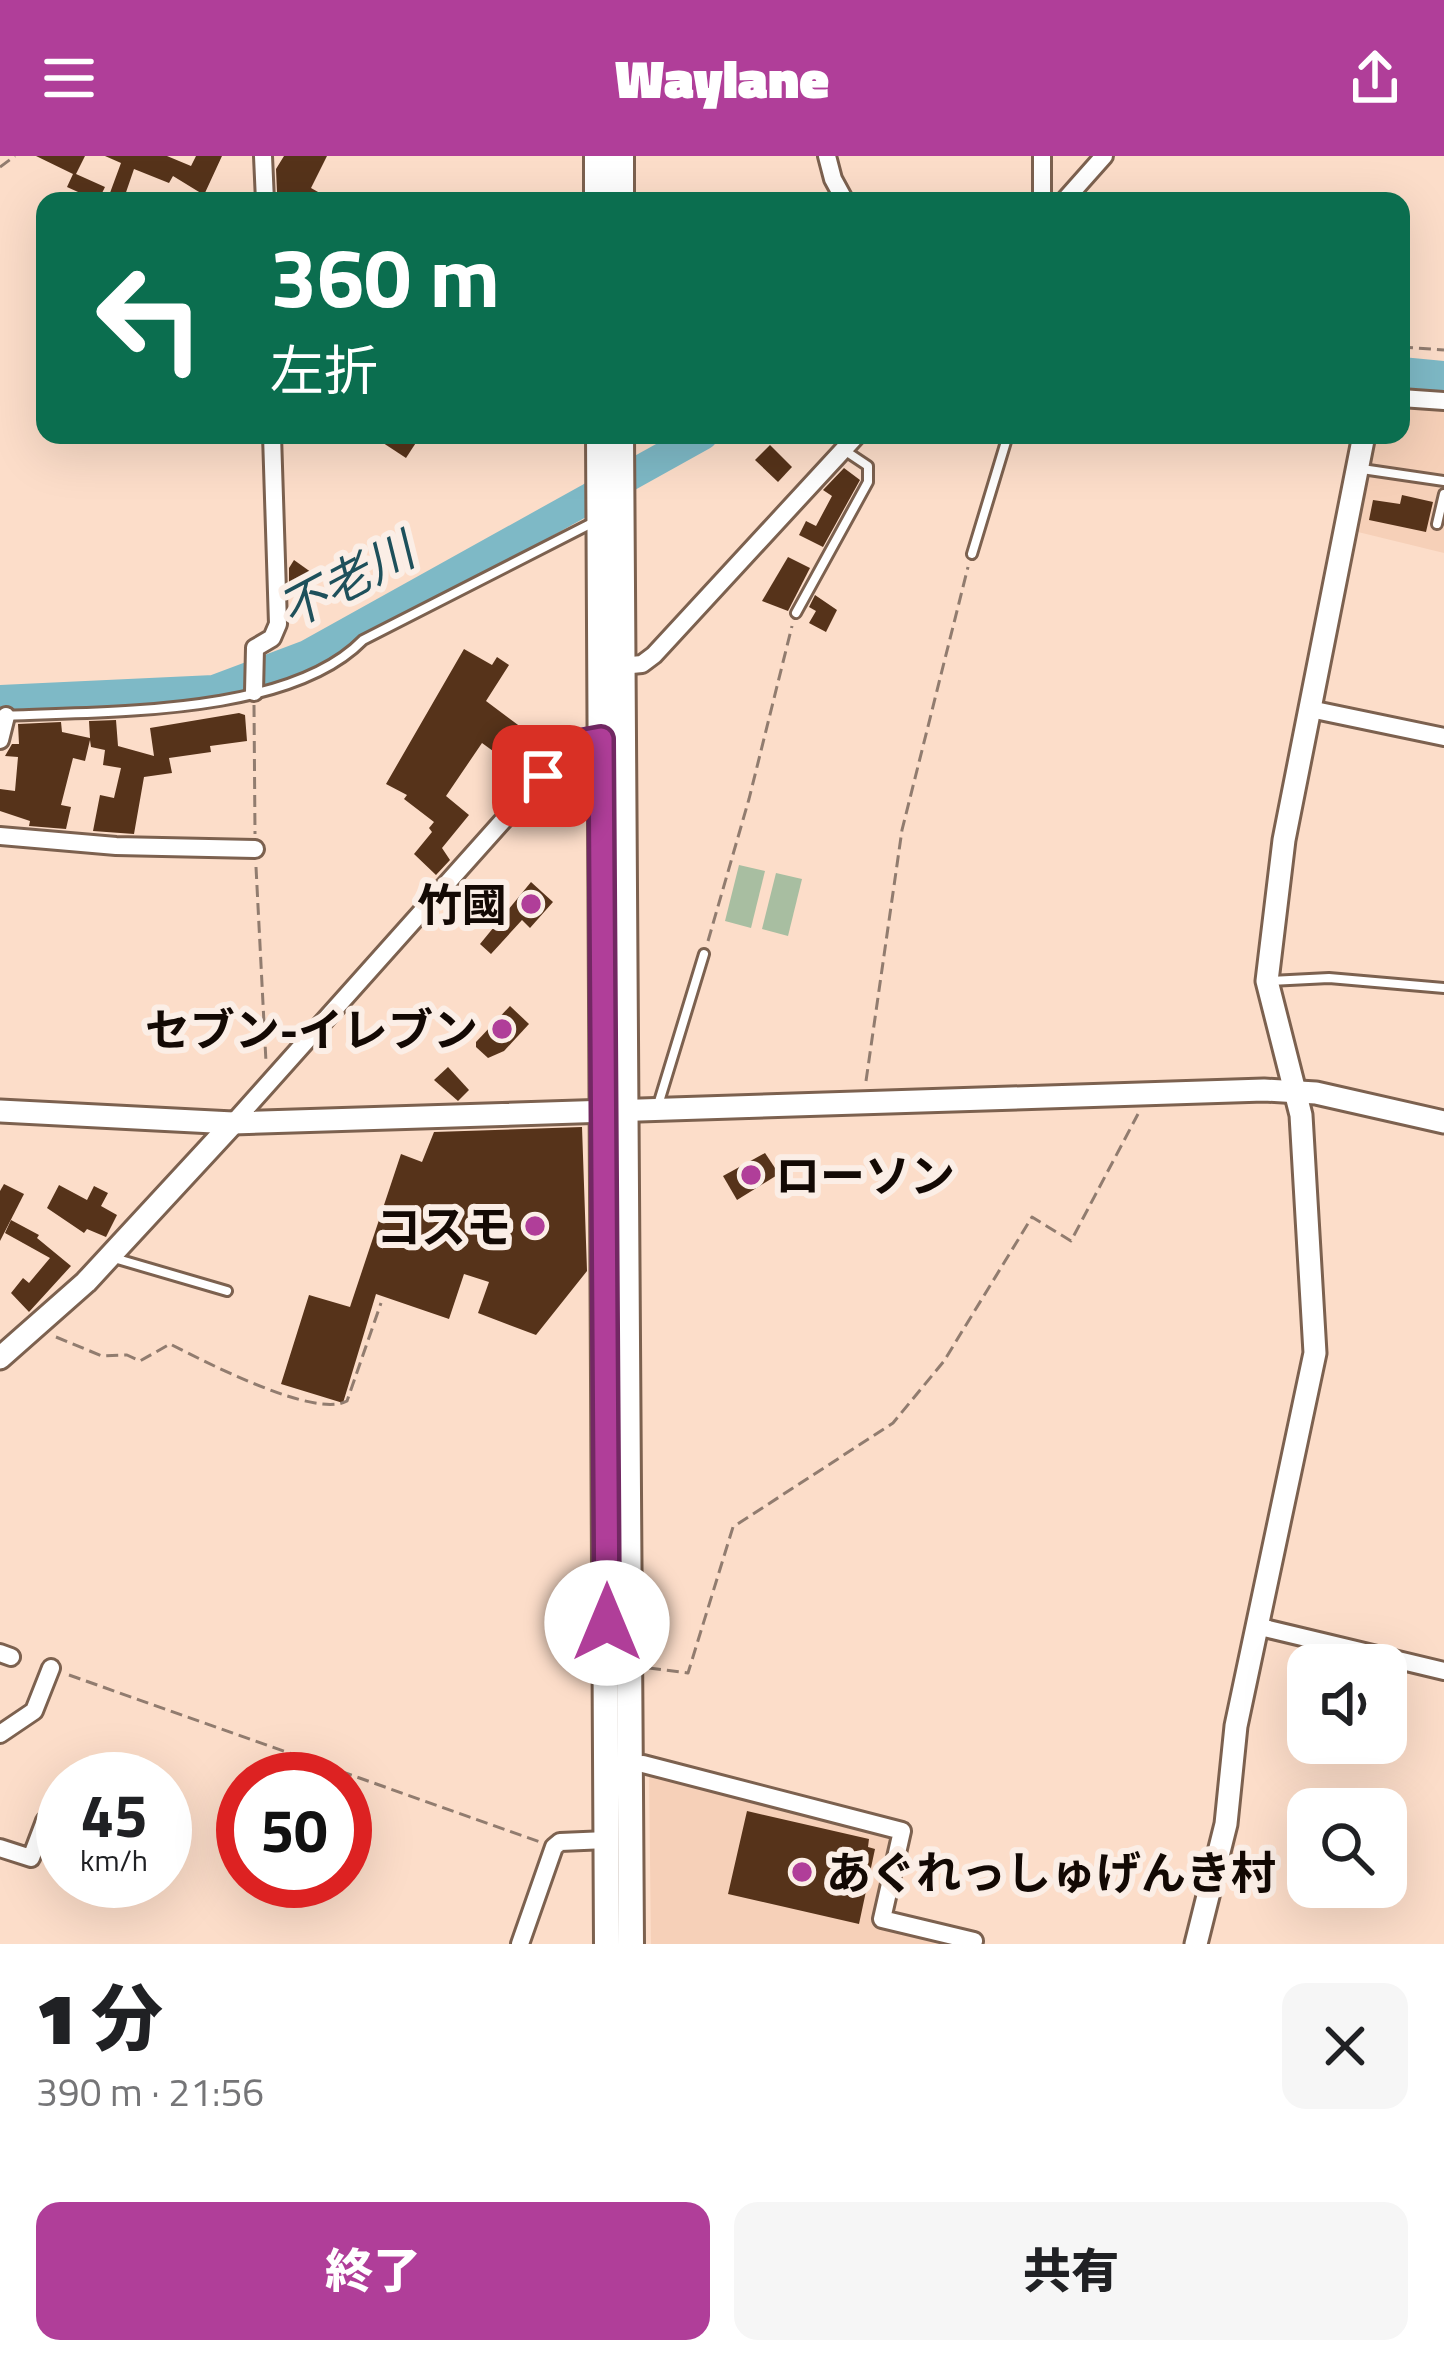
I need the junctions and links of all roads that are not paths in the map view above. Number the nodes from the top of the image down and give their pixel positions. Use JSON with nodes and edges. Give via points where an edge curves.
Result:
{"nodes":[{"id":1,"x":263,"y":156,"type":"edge"},
{"id":2,"x":597,"y":156,"type":"edge"},
{"id":3,"x":621,"y":156,"type":"edge"},
{"id":4,"x":827,"y":156,"type":"edge"},
{"id":5,"x":1042,"y":156,"type":"edge"},
{"id":6,"x":1104,"y":156,"type":"edge"},
{"id":7,"x":265,"y":192,"type":"edge"},
{"id":8,"x":597,"y":192,"type":"edge"},
{"id":9,"x":621,"y":192,"type":"edge"},
{"id":10,"x":840,"y":192,"type":"edge"},
{"id":11,"x":1042,"y":192,"type":"edge"},
{"id":12,"x":1072,"y":192,"type":"edge"},
{"id":13,"x":1410,"y":399,"type":"edge"},
{"id":14,"x":1444,"y":401,"type":"edge"},
{"id":15,"x":272,"y":444,"type":"edge"},
{"id":16,"x":848,"y":444,"type":"edge"},
{"id":17,"x":1005,"y":444,"type":"edge"},
{"id":18,"x":1362,"y":444,"type":"edge"},
{"id":19,"x":843,"y":449,"type":"junction"},
{"id":20,"x":614,"y":456,"type":"edge"},
{"id":21,"x":1358,"y":468,"type":"junction"},
{"id":22,"x":1444,"y":481,"type":"edge"},
{"id":23,"x":1444,"y":494,"type":"edge"},
{"id":24,"x":607,"y":513,"type":"junction"},
{"id":25,"x":1437,"y":524,"type":"dead end"},
{"id":26,"x":973,"y":554,"type":"road end"},
{"id":27,"x":796,"y":613,"type":"road end"},
{"id":28,"x":622,"y":666,"type":"junction"},
{"id":29,"x":254,"y":692,"type":"junction"},
{"id":30,"x":1310,"y":709,"type":"junction"},
{"id":31,"x":3,"y":716,"type":"edge"},
{"id":32,"x":1444,"y":737,"type":"edge"},
{"id":33,"x":601,"y":739,"type":"junction"},
{"id":34,"x":0,"y":740,"type":"edge"},
{"id":35,"x":0,"y":836,"type":"edge"},
{"id":36,"x":255,"y":849,"type":"road end"},
{"id":37,"x":704,"y":954,"type":"road end"},
{"id":38,"x":1268,"y":981,"type":"junction"},
{"id":39,"x":1444,"y":988,"type":"edge"},
{"id":40,"x":1296,"y":1090,"type":"junction"},
{"id":41,"x":0,"y":1111,"type":"edge"},
{"id":42,"x":614,"y":1112,"type":"junction"},
{"id":43,"x":657,"y":1112,"type":"junction"},
{"id":44,"x":1444,"y":1122,"type":"edge"},
{"id":45,"x":233,"y":1123,"type":"junction"},
{"id":46,"x":110,"y":1257,"type":"junction"},
{"id":47,"x":227,"y":1292,"type":"dead end"},
{"id":48,"x":0,"y":1358,"type":"edge"},
{"id":49,"x":1256,"y":1626,"type":"junction"},
{"id":50,"x":51,"y":1669,"type":"road end"},
{"id":51,"x":1444,"y":1671,"type":"edge"},
{"id":52,"x":0,"y":1734,"type":"edge"},
{"id":53,"x":643,"y":1764,"type":"dead end"},
{"id":54,"x":607,"y":1840,"type":"junction"},
{"id":55,"x":36,"y":1846,"type":"edge"},
{"id":56,"x":0,"y":1848,"type":"edge"},
{"id":57,"x":974,"y":1941,"type":"dead end"},
{"id":58,"x":520,"y":1944,"type":"edge"},
{"id":59,"x":607,"y":1944,"type":"edge"},
{"id":60,"x":631,"y":1944,"type":"edge"},
{"id":61,"x":1196,"y":1944,"type":"edge"}],
"edges":[{"from":1,"to":7,"type":"street"},
{"from":2,"to":8,"type":"main road"},
{"from":3,"to":9,"type":"main road"},
{"from":4,"to":10,"type":"street"},
{"from":5,"to":11,"type":"street"},
{"from":6,"to":12,"type":"street"},
{"from":13,"to":14,"type":"street"},
{"from":15,"to":29,"type":"street","via":[[278,624],[255,648]]},
{"from":16,"to":19,"type":"street"},
{"from":17,"to":26,"type":"lane"},
{"from":18,"to":21,"type":"street"},
{"from":19,"to":27,"type":"lane","via":[[870,475]]},
{"from":19,"to":28,"type":"street","via":[[654,655]]},
{"from":20,"to":24,"type":"main road"},
{"from":21,"to":22,"type":"lane"},
{"from":21,"to":30,"type":"street"},
{"from":23,"to":25,"type":"lane"},
{"from":24,"to":28,"type":"main road"},
{"from":24,"to":29,"type":"lane","via":[[363,640],[316,675]]},
{"from":24,"to":33,"type":"main road"},
{"from":28,"to":42,"type":"main road"},
{"from":29,"to":31,"type":"lane","via":[[189,706]]},
{"from":30,"to":32,"type":"street"},
{"from":30,"to":38,"type":"street"},
{"from":31,"to":34,"type":"street"},
{"from":33,"to":42,"type":"main road"},
{"from":33,"to":45,"type":"street","via":[[566,750]]},
{"from":35,"to":36,"type":"street"},
{"from":37,"to":43,"type":"lane"},
{"from":38,"to":39,"type":"lane"},
{"from":38,"to":40,"type":"street"},
{"from":40,"to":43,"type":"street"},
{"from":40,"to":44,"type":"street"},
{"from":40,"to":49,"type":"street","via":[[1315,1353]]},
{"from":41,"to":45,"type":"street"},
{"from":42,"to":43,"type":"street"},
{"from":42,"to":45,"type":"street"},
{"from":42,"to":54,"type":"main road"},
{"from":42,"to":60,"type":"main road"},
{"from":45,"to":46,"type":"street"},
{"from":46,"to":47,"type":"lane"},
{"from":46,"to":48,"type":"street"},
{"from":49,"to":51,"type":"street"},
{"from":49,"to":61,"type":"street","via":[[1226,1824]]},
{"from":50,"to":52,"type":"street","via":[[34,1711]]},
{"from":53,"to":57,"type":"street","via":[[902,1831],[882,1919]]},
{"from":54,"to":58,"type":"street","via":[[554,1847]]},
{"from":54,"to":59,"type":"main road"},
{"from":55,"to":56,"type":"street","via":[[31,1858]]}]}
